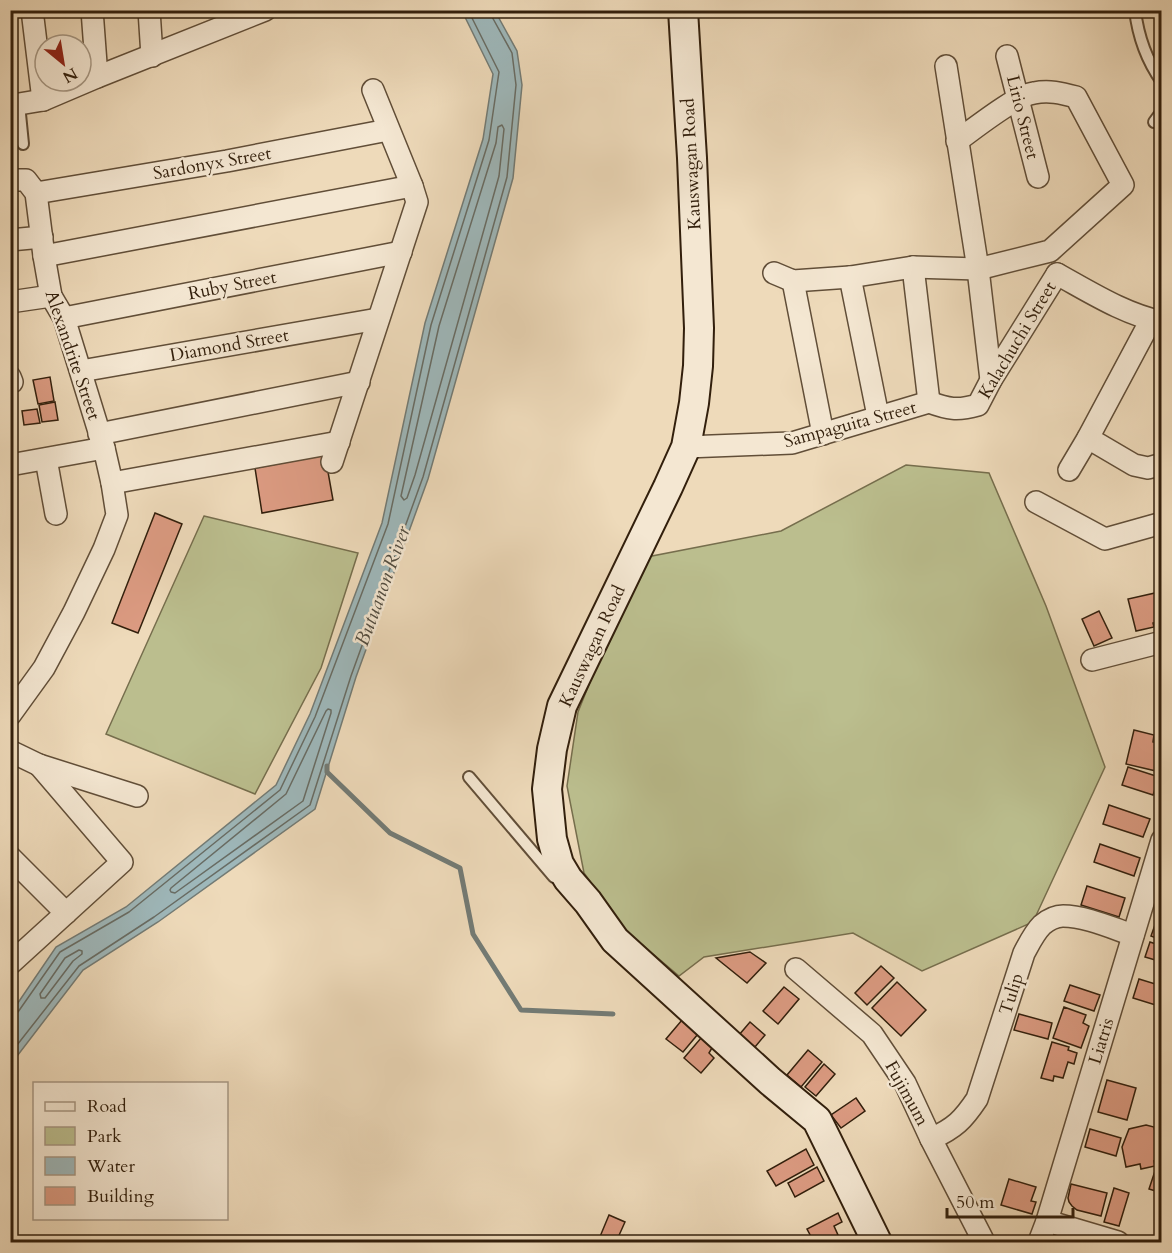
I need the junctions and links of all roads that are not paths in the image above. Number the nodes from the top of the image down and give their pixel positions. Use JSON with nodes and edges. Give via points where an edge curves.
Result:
{"nodes":[{"id":1,"x":32,"y":10,"type":"edge"},
{"id":2,"x":92,"y":10,"type":"edge"},
{"id":3,"x":149,"y":10,"type":"edge"},
{"id":4,"x":265,"y":10,"type":"edge"},
{"id":5,"x":682,"y":10,"type":"edge"},
{"id":6,"x":1135,"y":10,"type":"edge"},
{"id":7,"x":152,"y":56,"type":"junction"},
{"id":8,"x":1007,"y":56,"type":"dead end"},
{"id":9,"x":946,"y":66,"type":"dead end"},
{"id":10,"x":97,"y":77,"type":"junction"},
{"id":11,"x":1161,"y":82,"type":"edge"},
{"id":12,"x":373,"y":90,"type":"dead end"},
{"id":13,"x":43,"y":100,"type":"junction"},
{"id":14,"x":1018,"y":100,"type":"junction"},
{"id":15,"x":19,"y":104,"type":"joint"},
{"id":16,"x":1161,"y":111,"type":"edge"},
{"id":17,"x":1154,"y":122,"type":"dead end"},
{"id":18,"x":388,"y":130,"type":"junction"},
{"id":19,"x":957,"y":141,"type":"junction"},
{"id":20,"x":23,"y":144,"type":"dead end"},
{"id":21,"x":1038,"y":177,"type":"dead end"},
{"id":22,"x":10,"y":180,"type":"edge"},
{"id":23,"x":412,"y":186,"type":"junction"},
{"id":24,"x":36,"y":193,"type":"junction"},
{"id":25,"x":10,"y":240,"type":"edge"},
{"id":26,"x":43,"y":246,"type":"junction"},
{"id":27,"x":1050,"y":251,"type":"junction"},
{"id":28,"x":401,"y":252,"type":"junction"},
{"id":29,"x":913,"y":267,"type":"junction"},
{"id":30,"x":978,"y":269,"type":"junction"},
{"id":31,"x":1057,"y":274,"type":"junction"},
{"id":32,"x":850,"y":277,"type":"junction"},
{"id":33,"x":51,"y":296,"type":"junction"},
{"id":34,"x":10,"y":302,"type":"edge"},
{"id":35,"x":64,"y":318,"type":"junction"},
{"id":36,"x":378,"y":320,"type":"junction"},
{"id":37,"x":1156,"y":321,"type":"edge"},
{"id":38,"x":81,"y":371,"type":"junction"},
{"id":39,"x":991,"y":380,"type":"junction"},
{"id":40,"x":359,"y":382,"type":"junction"},
{"id":41,"x":929,"y":402,"type":"junction"},
{"id":42,"x":978,"y":405,"type":"joint"},
{"id":43,"x":878,"y":416,"type":"junction"},
{"id":44,"x":823,"y":434,"type":"junction"},
{"id":45,"x":1088,"y":438,"type":"junction"},
{"id":46,"x":102,"y":441,"type":"junction"},
{"id":47,"x":686,"y":447,"type":"junction"},
{"id":48,"x":46,"y":459,"type":"junction"},
{"id":49,"x":1161,"y":464,"type":"edge"},
{"id":50,"x":10,"y":465,"type":"edge"},
{"id":51,"x":1069,"y":470,"type":"dead end"},
{"id":52,"x":112,"y":483,"type":"junction"},
{"id":53,"x":1036,"y":502,"type":"dead end"},
{"id":54,"x":56,"y":514,"type":"dead end"},
{"id":55,"x":1161,"y":524,"type":"edge"},
{"id":56,"x":1161,"y":642,"type":"edge"},
{"id":57,"x":1092,"y":660,"type":"dead end"},
{"id":58,"x":10,"y":715,"type":"edge"},
{"id":59,"x":10,"y":751,"type":"edge"},
{"id":60,"x":39,"y":765,"type":"junction"},
{"id":61,"x":469,"y":777,"type":"dead end"},
{"id":62,"x":137,"y":796,"type":"dead end"},
{"id":63,"x":1161,"y":840,"type":"edge"},
{"id":64,"x":10,"y":857,"type":"edge"},
{"id":65,"x":588,"y":902,"type":"junction"},
{"id":66,"x":66,"y":913,"type":"junction"},
{"id":67,"x":1133,"y":934,"type":"junction"},
{"id":68,"x":13,"y":956,"type":"edge"},
{"id":69,"x":796,"y":969,"type":"dead end"},
{"id":70,"x":931,"y":1139,"type":"junction"},
{"id":71,"x":1047,"y":1221,"type":"junction"},
{"id":72,"x":877,"y":1242,"type":"edge"},
{"id":73,"x":984,"y":1242,"type":"edge"},
{"id":74,"x":1039,"y":1242,"type":"edge"},
{"id":75,"x":1118,"y":1242,"type":"edge"}],
"edges":[{"from":1,"to":13,"type":"street"},
{"from":2,"to":10,"type":"street"},
{"from":3,"to":7,"type":"street"},
{"from":4,"to":7,"type":"street"},
{"from":5,"to":47,"type":"street","name":"Kauswagan Road","via":[[699,328],[694,403]]},
{"from":6,"to":11,"type":"lane","via":[[1142,42]]},
{"from":7,"to":10,"type":"street"},
{"from":8,"to":14,"type":"street","name":"Lirio Street"},
{"from":9,"to":19,"type":"street"},
{"from":10,"to":13,"type":"street"},
{"from":12,"to":18,"type":"street"},
{"from":13,"to":15,"type":"street"},
{"from":14,"to":19,"type":"street"},
{"from":14,"to":21,"type":"street","name":"Lirio Street"},
{"from":14,"to":27,"type":"street","via":[[1031,93],[1055,91],[1076,97],[1123,185]]},
{"from":15,"to":20,"type":"lane"},
{"from":16,"to":17,"type":"lane"},
{"from":18,"to":23,"type":"street"},
{"from":18,"to":24,"type":"street","name":"Sardonyx Street"},
{"from":19,"to":30,"type":"street"},
{"from":22,"to":24,"type":"street","via":[[26,180]]},
{"from":23,"to":26,"type":"street"},
{"from":23,"to":28,"type":"street","via":[[417,202]]},
{"from":24,"to":26,"type":"street","name":"Alexandrite Street"},
{"from":25,"to":26,"type":"street"},
{"from":26,"to":33,"type":"street","name":"Alexandrite Street"},
{"from":27,"to":30,"type":"street"},
{"from":27,"to":31,"type":"street"},
{"from":28,"to":35,"type":"street","name":"Ruby Street"},
{"from":28,"to":36,"type":"street"},
{"from":29,"to":30,"type":"street"},
{"from":29,"to":32,"type":"street"},
{"from":29,"to":41,"type":"street"},
{"from":30,"to":39,"type":"street"},
{"from":31,"to":37,"type":"street","via":[[1125,310]]},
{"from":31,"to":39,"type":"street","name":"Kalachuchi Street"},
{"from":32,"to":43,"type":"street"},
{"from":32,"to":44,"type":"street","via":[[783,277]]},
{"from":33,"to":34,"type":"street"},
{"from":33,"to":35,"type":"street","name":"Alexandrite Street"},
{"from":35,"to":38,"type":"street","name":"Alexandrite Street"},
{"from":36,"to":38,"type":"street","name":"Diamond Street"},
{"from":36,"to":40,"type":"street"},
{"from":37,"to":45,"type":"street"},
{"from":38,"to":46,"type":"street","name":"Alexandrite Street"},
{"from":39,"to":42,"type":"street","name":"Kalachuchi Street"},
{"from":40,"to":46,"type":"street"},
{"from":40,"to":52,"type":"street","via":[[335,452]]},
{"from":41,"to":42,"type":"street","name":"Sampaguita Street","via":[[945,408]]},
{"from":41,"to":43,"type":"street","name":"Sampaguita Street"},
{"from":43,"to":44,"type":"street","name":"Sampaguita Street"},
{"from":44,"to":47,"type":"street","name":"Sampaguita Street","via":[[792,443]]},
{"from":45,"to":49,"type":"street","via":[[1134,465],[1148,468]]},
{"from":45,"to":51,"type":"street"},
{"from":46,"to":48,"type":"street"},
{"from":46,"to":52,"type":"street","name":"Alexandrite Street"},
{"from":47,"to":65,"type":"street","name":"Kauswagan Road","via":[[562,706],[552,749],[547,789],[552,839],[559,864]]},
{"from":48,"to":50,"type":"street"},
{"from":48,"to":54,"type":"street"},
{"from":52,"to":58,"type":"street","name":"Alexandrite Street","via":[[117,515],[104,549],[44,668]]},
{"from":53,"to":55,"type":"street","via":[[1105,539]]},
{"from":56,"to":57,"type":"street"},
{"from":59,"to":60,"type":"street"},
{"from":60,"to":62,"type":"street"},
{"from":60,"to":66,"type":"street","via":[[122,862]]},
{"from":61,"to":65,"type":"lane","via":[[565,890]]},
{"from":63,"to":67,"type":"street","name":"Liatris"},
{"from":64,"to":66,"type":"street"},
{"from":65,"to":72,"type":"street","name":"Kauswagan Road","via":[[615,940],[817,1120]]},
{"from":66,"to":68,"type":"street"},
{"from":67,"to":70,"type":"street","name":"Tulip","via":[[1063,916],[1042,925],[1024,953],[977,1099],[948,1131]]},
{"from":67,"to":71,"type":"street","name":"Liatris"},
{"from":69,"to":70,"type":"street","name":"Fujimum","via":[[872,1034],[905,1083]]},
{"from":70,"to":73,"type":"street","name":"Fujimum"},
{"from":71,"to":74,"type":"street","name":"Liatris"},
{"from":71,"to":75,"type":"street"}]}
